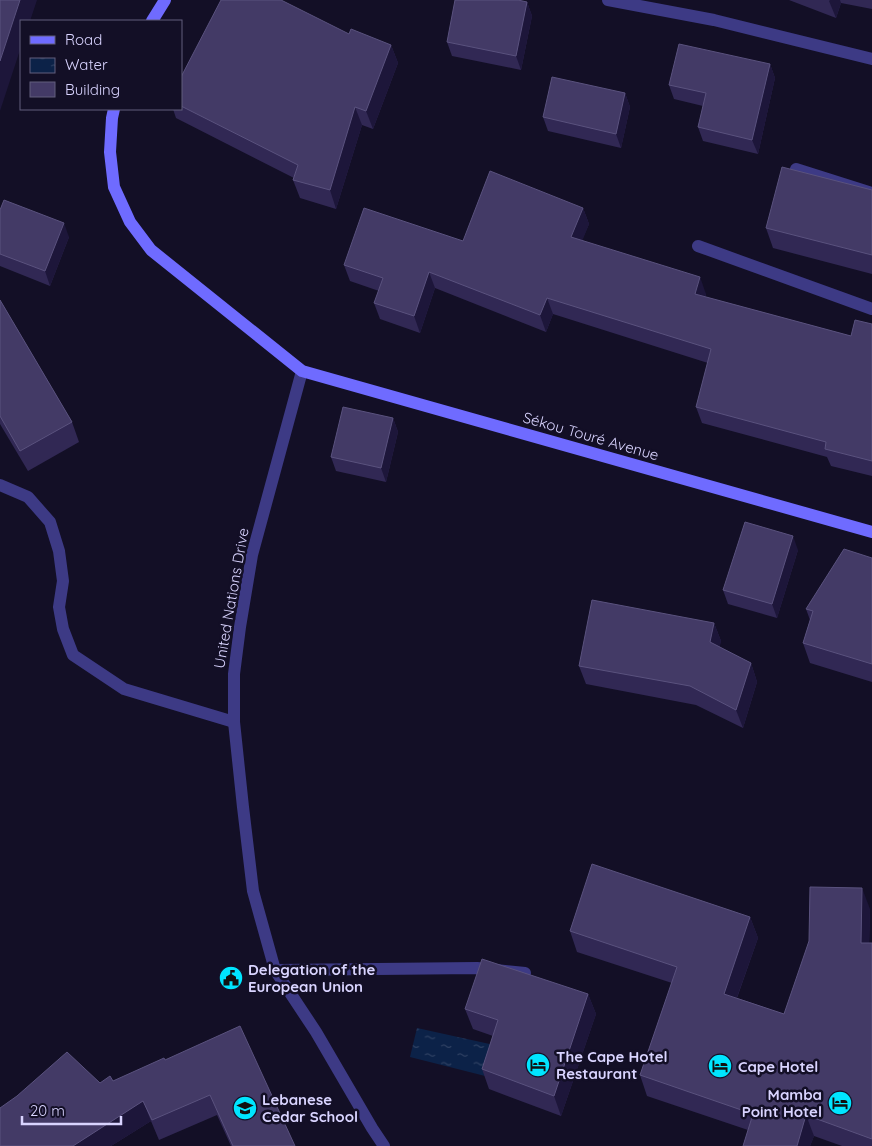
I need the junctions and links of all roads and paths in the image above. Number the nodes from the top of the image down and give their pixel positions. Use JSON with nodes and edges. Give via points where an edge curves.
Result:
{"nodes":[{"id":1,"x":165,"y":0,"type":"edge"},
{"id":2,"x":608,"y":0,"type":"edge"},
{"id":3,"x":153,"y":20,"type":"edge"},
{"id":4,"x":872,"y":59,"type":"edge"},
{"id":5,"x":114,"y":110,"type":"edge"},
{"id":6,"x":796,"y":169,"type":"edge"},
{"id":7,"x":872,"y":192,"type":"edge"},
{"id":8,"x":698,"y":246,"type":"dead end"},
{"id":9,"x":872,"y":309,"type":"edge"},
{"id":10,"x":302,"y":371,"type":"junction"},
{"id":11,"x":0,"y":485,"type":"edge"},
{"id":12,"x":872,"y":532,"type":"edge"},
{"id":13,"x":234,"y":722,"type":"junction"},
{"id":14,"x":275,"y":970,"type":"junction"},
{"id":15,"x":525,"y":973,"type":"edge"},
{"id":16,"x":384,"y":1146,"type":"edge"}],
"edges":[{"from":1,"to":3,"type":"main road"},
{"from":2,"to":4,"type":"street","via":[[714,20]]},
{"from":5,"to":10,"type":"main road","via":[[110,152],[114,188],[130,222],[152,250]]},
{"from":6,"to":7,"type":"street"},
{"from":8,"to":9,"type":"street"},
{"from":10,"to":12,"type":"main road","name":"Sékou Touré Avenue"},
{"from":10,"to":13,"type":"street","name":"United Nations Drive","via":[[252,555],[234,674]]},
{"from":11,"to":13,"type":"street","via":[[28,497],[50,522],[59,551],[63,581],[59,607],[73,655],[124,689]]},
{"from":13,"to":14,"type":"street","name":"United Nations Drive","via":[[253,891]]},
{"from":14,"to":15,"type":"street","via":[[477,968]]},
{"from":14,"to":16,"type":"street","name":"United Nations Drive"}]}
